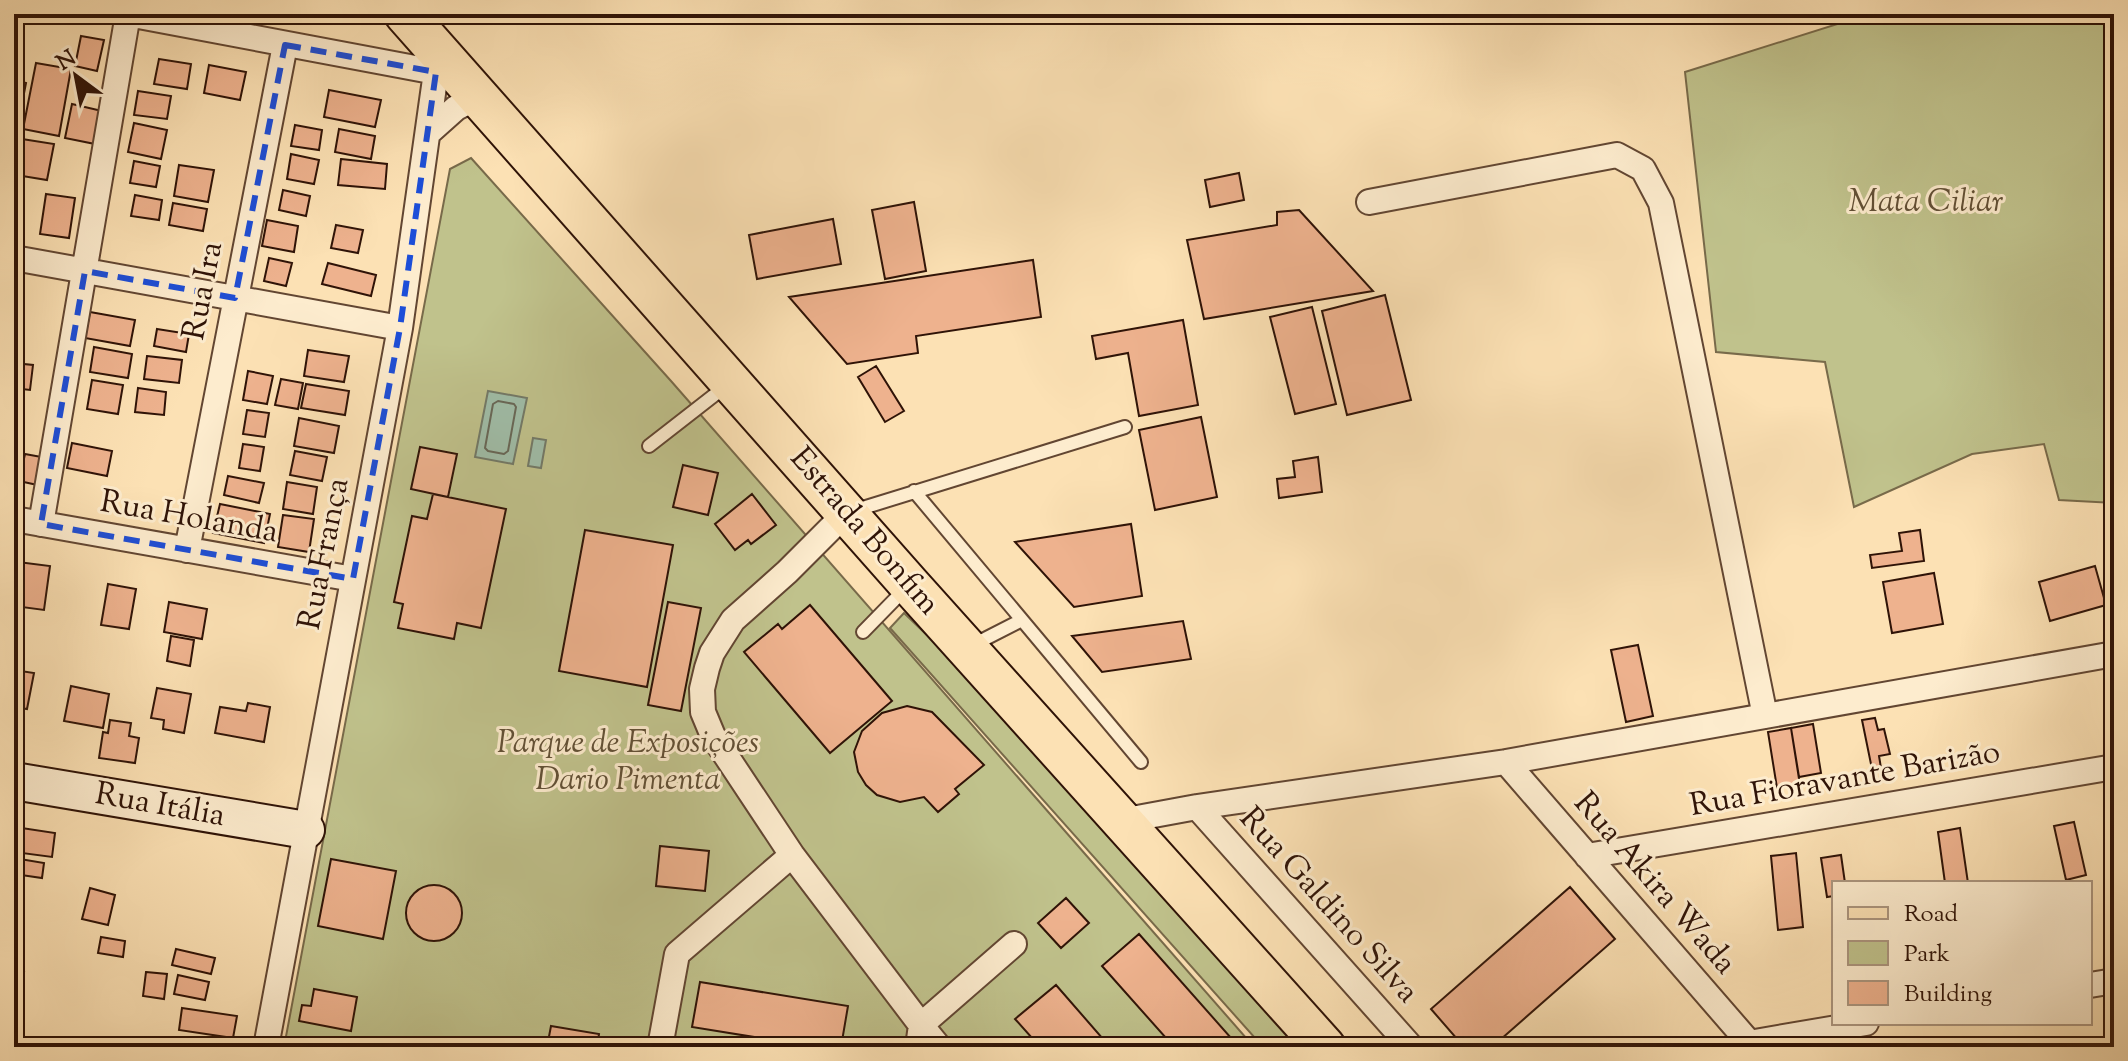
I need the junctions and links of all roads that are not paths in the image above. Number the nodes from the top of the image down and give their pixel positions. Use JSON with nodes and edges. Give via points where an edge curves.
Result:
{"nodes":[{"id":1,"x":128,"y":14,"type":"edge"},
{"id":2,"x":405,"y":14,"type":"edge"},
{"id":3,"x":285,"y":45,"type":"junction"},
{"id":4,"x":458,"y":81,"type":"junction"},
{"id":5,"x":428,"y":133,"type":"junction"},
{"id":6,"x":1369,"y":202,"type":"dead end"},
{"id":7,"x":14,"y":258,"type":"edge"},
{"id":8,"x":85,"y":271,"type":"junction"},
{"id":9,"x":235,"y":298,"type":"junction"},
{"id":10,"x":400,"y":328,"type":"junction"},
{"id":11,"x":732,"y":382,"type":"junction"},
{"id":12,"x":1125,"y":427,"type":"dead end"},
{"id":13,"x":649,"y":446,"type":"dead end"},
{"id":14,"x":914,"y":491,"type":"junction"},
{"id":15,"x":846,"y":513,"type":"junction"},
{"id":16,"x":14,"y":519,"type":"edge"},
{"id":17,"x":41,"y":524,"type":"junction"},
{"id":18,"x":187,"y":550,"type":"junction"},
{"id":19,"x":353,"y":579,"type":"junction"},
{"id":20,"x":909,"y":584,"type":"junction"},
{"id":21,"x":1022,"y":620,"type":"junction"},
{"id":22,"x":863,"y":632,"type":"dead end"},
{"id":23,"x":967,"y":648,"type":"junction"},
{"id":24,"x":2114,"y":654,"type":"edge"},
{"id":25,"x":1765,"y":716,"type":"junction"},
{"id":26,"x":1141,"y":762,"type":"dead end"},
{"id":27,"x":1506,"y":762,"type":"junction"},
{"id":28,"x":2114,"y":767,"type":"edge"},
{"id":29,"x":14,"y":781,"type":"edge"},
{"id":30,"x":1197,"y":807,"type":"junction"},
{"id":31,"x":1121,"y":821,"type":"junction"},
{"id":32,"x":306,"y":830,"type":"junction"},
{"id":33,"x":792,"y":855,"type":"junction"},
{"id":34,"x":1587,"y":856,"type":"junction"},
{"id":35,"x":1014,"y":944,"type":"dead end"},
{"id":36,"x":2114,"y":981,"type":"edge"},
{"id":37,"x":2092,"y":985,"type":"edge"},
{"id":38,"x":1856,"y":1025,"type":"edge"},
{"id":39,"x":919,"y":1036,"type":"edge"},
{"id":40,"x":1749,"y":1046,"type":"edge"},
{"id":41,"x":266,"y":1047,"type":"edge"},
{"id":42,"x":660,"y":1047,"type":"edge"},
{"id":43,"x":939,"y":1047,"type":"edge"},
{"id":44,"x":1325,"y":1047,"type":"edge"},
{"id":45,"x":1411,"y":1047,"type":"edge"}],
"edges":[{"from":1,"to":3,"type":"street"},
{"from":1,"to":8,"type":"street"},
{"from":2,"to":4,"type":"main road","name":"Estrada Bonfim"},
{"from":3,"to":4,"type":"street"},
{"from":3,"to":9,"type":"street","name":"Rua Ira"},
{"from":4,"to":5,"type":"street","name":"Rua França"},
{"from":4,"to":5,"type":"street","via":[[456,108]]},
{"from":4,"to":11,"type":"main road","name":"Estrada Bonfim"},
{"from":5,"to":10,"type":"street","name":"Rua França"},
{"from":6,"to":25,"type":"street","via":[[1617,155],[1643,169],[1661,203]]},
{"from":7,"to":8,"type":"street"},
{"from":8,"to":9,"type":"street"},
{"from":8,"to":17,"type":"street"},
{"from":9,"to":10,"type":"street"},
{"from":9,"to":18,"type":"street","name":"Rua Ira"},
{"from":10,"to":19,"type":"street","name":"Rua França"},
{"from":11,"to":13,"type":"lane"},
{"from":11,"to":15,"type":"main road","name":"Estrada Bonfim"},
{"from":12,"to":14,"type":"lane"},
{"from":14,"to":15,"type":"lane"},
{"from":14,"to":21,"type":"lane"},
{"from":15,"to":20,"type":"main road","name":"Estrada Bonfim"},
{"from":15,"to":33,"type":"street","via":[[733,620],[712,653],[702,689],[703,712],[713,736]]},
{"from":16,"to":17,"type":"street","name":"Rua Holanda"},
{"from":17,"to":18,"type":"street","name":"Rua Holanda"},
{"from":18,"to":19,"type":"street","name":"Rua Holanda"},
{"from":19,"to":32,"type":"street","name":"Rua França"},
{"from":20,"to":22,"type":"lane"},
{"from":20,"to":23,"type":"main road","name":"Estrada Bonfim"},
{"from":21,"to":23,"type":"lane"},
{"from":21,"to":26,"type":"lane"},
{"from":23,"to":31,"type":"main road","name":"Estrada Bonfim"},
{"from":24,"to":25,"type":"street"},
{"from":25,"to":27,"type":"street"},
{"from":27,"to":30,"type":"street"},
{"from":27,"to":34,"type":"street","name":"Rua Akira Wada"},
{"from":28,"to":34,"type":"street","name":"Rua Fioravante Barizão"},
{"from":29,"to":32,"type":"street","name":"Rua Itália"},
{"from":30,"to":31,"type":"street"},
{"from":30,"to":45,"type":"street","name":"Rua Galdino Silva"},
{"from":31,"to":44,"type":"main road","name":"Estrada Bonfim"},
{"from":32,"to":41,"type":"street","name":"Rua França"},
{"from":33,"to":39,"type":"street"},
{"from":33,"to":42,"type":"street","via":[[677,954]]},
{"from":34,"to":40,"type":"street","name":"Rua Akira Wada"},
{"from":35,"to":39,"type":"street"},
{"from":36,"to":37,"type":"street"},
{"from":38,"to":40,"type":"street"},
{"from":39,"to":43,"type":"street"}]}
